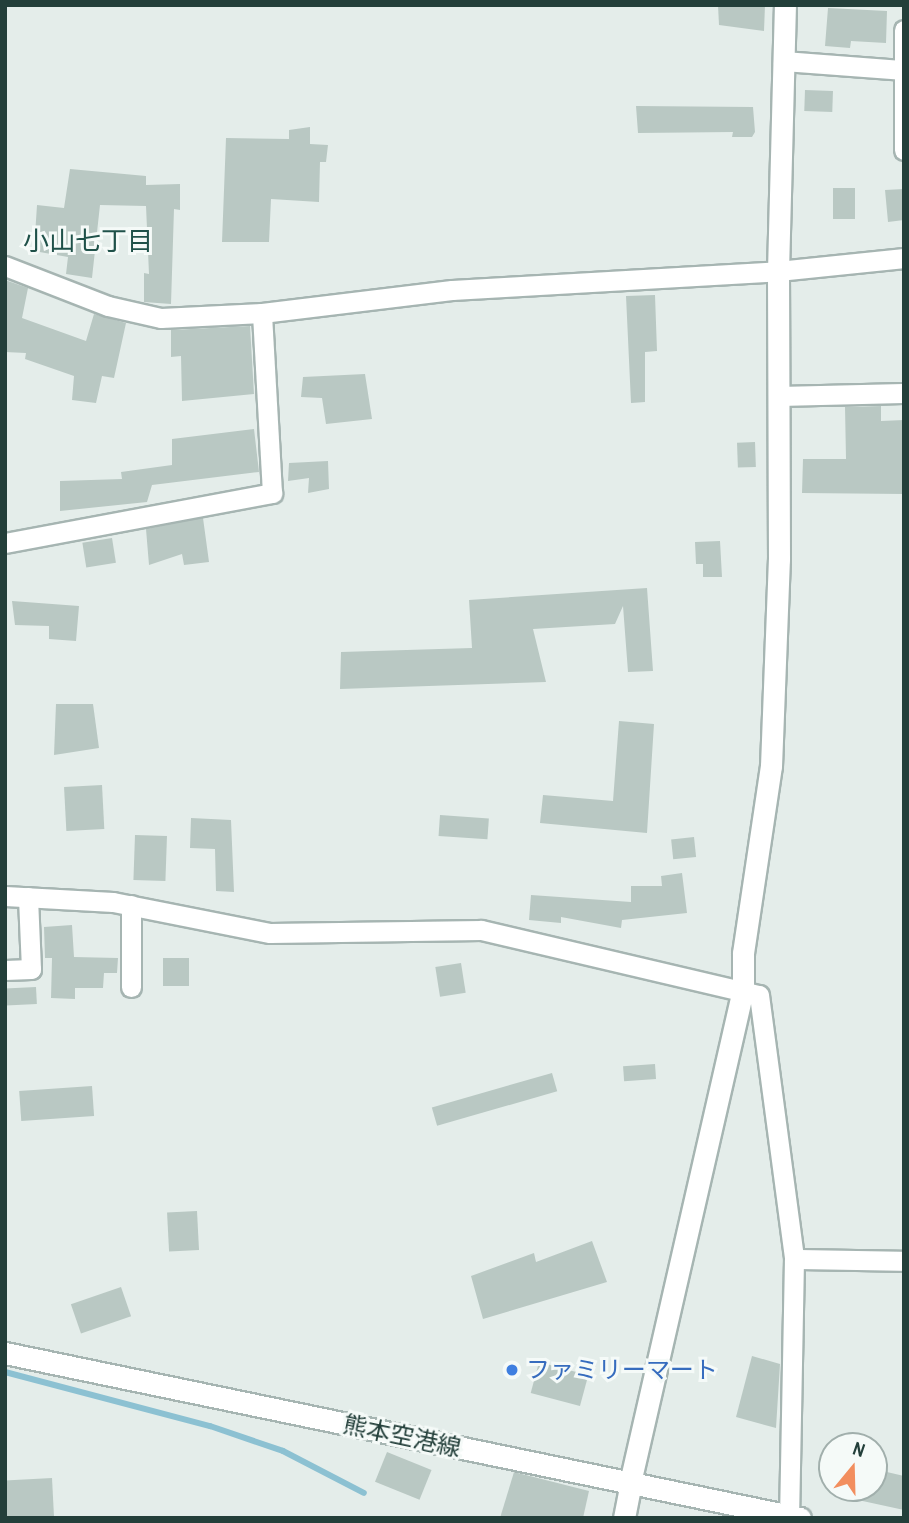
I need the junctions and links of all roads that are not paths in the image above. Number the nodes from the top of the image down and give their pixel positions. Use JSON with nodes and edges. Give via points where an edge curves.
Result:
{"nodes":[{"id":1,"x":785,"y":5,"type":"edge"},
{"id":2,"x":904,"y":30,"type":"edge"},
{"id":3,"x":783,"y":61,"type":"junction"},
{"id":4,"x":902,"y":70,"type":"junction"},
{"id":5,"x":904,"y":150,"type":"edge"},
{"id":6,"x":904,"y":258,"type":"edge"},
{"id":7,"x":5,"y":266,"type":"edge"},
{"id":8,"x":778,"y":271,"type":"junction"},
{"id":9,"x":262,"y":313,"type":"junction"},
{"id":10,"x":904,"y":393,"type":"edge"},
{"id":11,"x":778,"y":396,"type":"junction"},
{"id":12,"x":5,"y":543,"type":"edge"},
{"id":13,"x":5,"y":896,"type":"edge"},
{"id":14,"x":28,"y":897,"type":"junction"},
{"id":15,"x":131,"y":905,"type":"junction"},
{"id":16,"x":5,"y":970,"type":"edge"},
{"id":17,"x":131,"y":987,"type":"dead end"},
{"id":18,"x":743,"y":989,"type":"junction"},
{"id":19,"x":794,"y":1259,"type":"junction"},
{"id":20,"x":904,"y":1261,"type":"edge"},
{"id":21,"x":5,"y":1353,"type":"edge"},
{"id":22,"x":631,"y":1478,"type":"junction"},
{"id":23,"x":794,"y":1516,"type":"edge"},
{"id":24,"x":624,"y":1518,"type":"edge"}],
"edges":[{"from":1,"to":3,"type":"street"},
{"from":2,"to":4,"type":"street"},
{"from":3,"to":4,"type":"street"},
{"from":3,"to":8,"type":"street"},
{"from":4,"to":5,"type":"street"},
{"from":6,"to":8,"type":"street"},
{"from":7,"to":9,"type":"street","via":[[108,306],[161,318]]},
{"from":8,"to":9,"type":"street","via":[[452,290]]},
{"from":8,"to":11,"type":"street"},
{"from":9,"to":12,"type":"street","via":[[272,493]]},
{"from":10,"to":11,"type":"street"},
{"from":11,"to":18,"type":"street","via":[[779,559],[771,766],[743,953]]},
{"from":13,"to":14,"type":"street"},
{"from":14,"to":15,"type":"street"},
{"from":14,"to":16,"type":"street","via":[[31,969]]},
{"from":15,"to":17,"type":"street"},
{"from":15,"to":18,"type":"street","via":[[270,933],[481,930]]},
{"from":18,"to":19,"type":"street","via":[[759,995]]},
{"from":18,"to":22,"type":"street"},
{"from":19,"to":20,"type":"street"},
{"from":19,"to":23,"type":"street"},
{"from":21,"to":22,"type":"street","name":"熊本空港線"},
{"from":22,"to":23,"type":"street","name":"熊本空港線"},
{"from":22,"to":24,"type":"street"}]}
